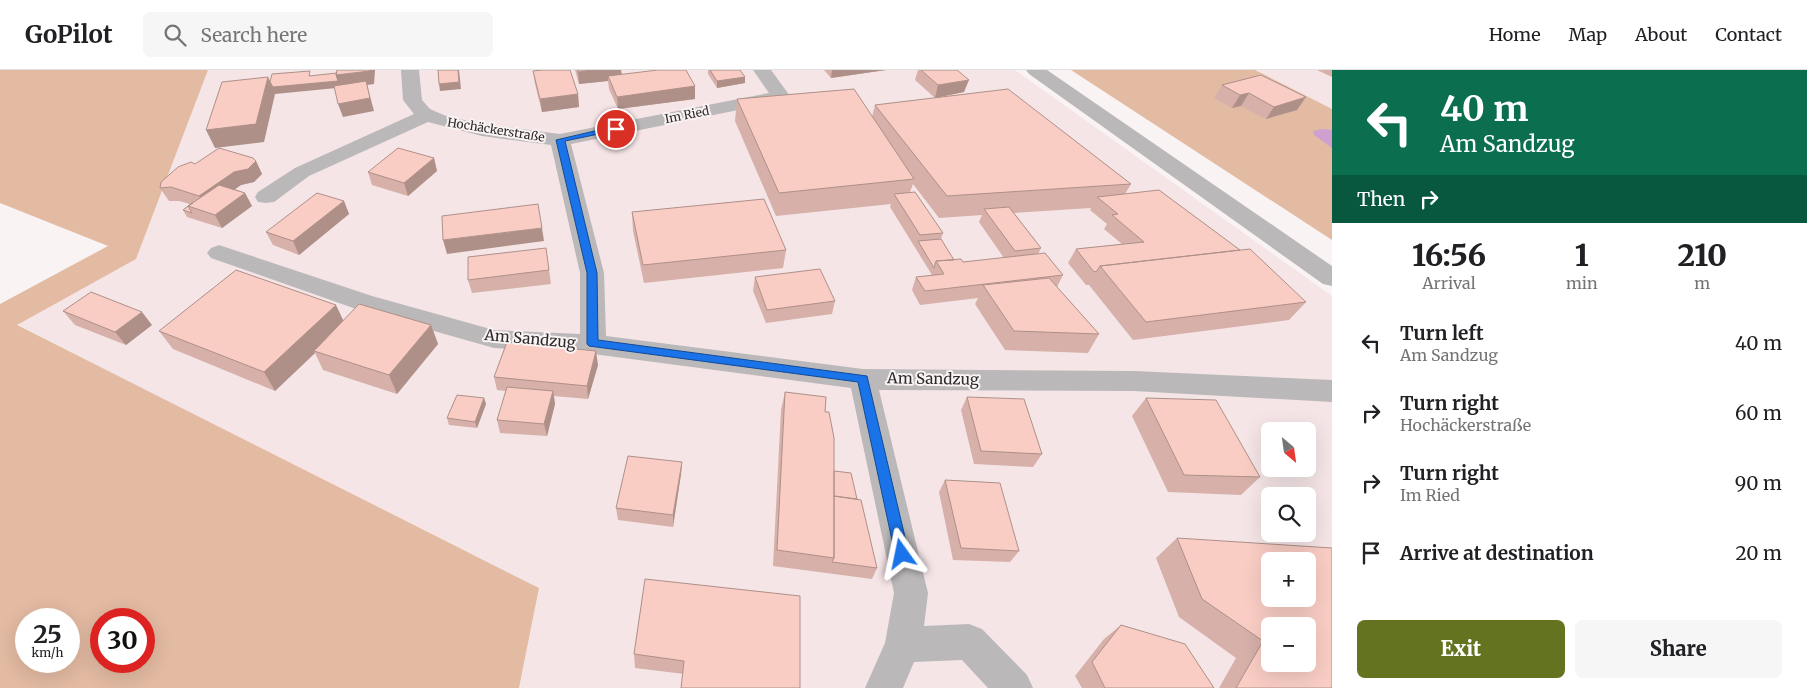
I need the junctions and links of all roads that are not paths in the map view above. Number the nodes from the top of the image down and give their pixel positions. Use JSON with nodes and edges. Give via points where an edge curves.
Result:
{"nodes":[{"id":1,"x":410,"y":70,"type":"edge"},
{"id":2,"x":762,"y":70,"type":"edge"},
{"id":3,"x":1035,"y":70,"type":"edge"},
{"id":4,"x":427,"y":115,"type":"junction"},
{"id":5,"x":560,"y":140,"type":"junction"},
{"id":6,"x":266,"y":197,"type":"dead end"},
{"id":7,"x":219,"y":253,"type":"dead end"},
{"id":8,"x":1332,"y":278,"type":"edge"},
{"id":9,"x":593,"y":344,"type":"junction"},
{"id":10,"x":863,"y":379,"type":"junction"},
{"id":11,"x":1332,"y":391,"type":"edge"},
{"id":12,"x":903,"y":646,"type":"junction"},
{"id":13,"x":884,"y":688,"type":"edge"},
{"id":14,"x":1014,"y":688,"type":"edge"}],
"edges":[{"from":1,"to":4,"type":"street","name":"Hochäckerstraße","via":[[410,94],[415,106]]},
{"from":2,"to":5,"type":"street","name":"Im Ried","via":[[781,96]]},
{"from":3,"to":8,"type":"street"},
{"from":4,"to":5,"type":"street","name":"Hochäckerstraße","via":[[448,124]]},
{"from":4,"to":6,"type":"street","via":[[302,172]]},
{"from":5,"to":9,"type":"street","name":"Hochäckerstraße","via":[[592,273]]},
{"from":7,"to":9,"type":"street","name":"Am Sandzug","via":[[365,303],[494,339]]},
{"from":9,"to":10,"type":"street","name":"Am Sandzug"},
{"from":10,"to":11,"type":"street","name":"Am Sandzug","via":[[1134,381]]},
{"from":10,"to":12,"type":"street","via":[[911,593]]},
{"from":12,"to":13,"type":"street"},
{"from":12,"to":14,"type":"street","via":[[969,642]]}]}
